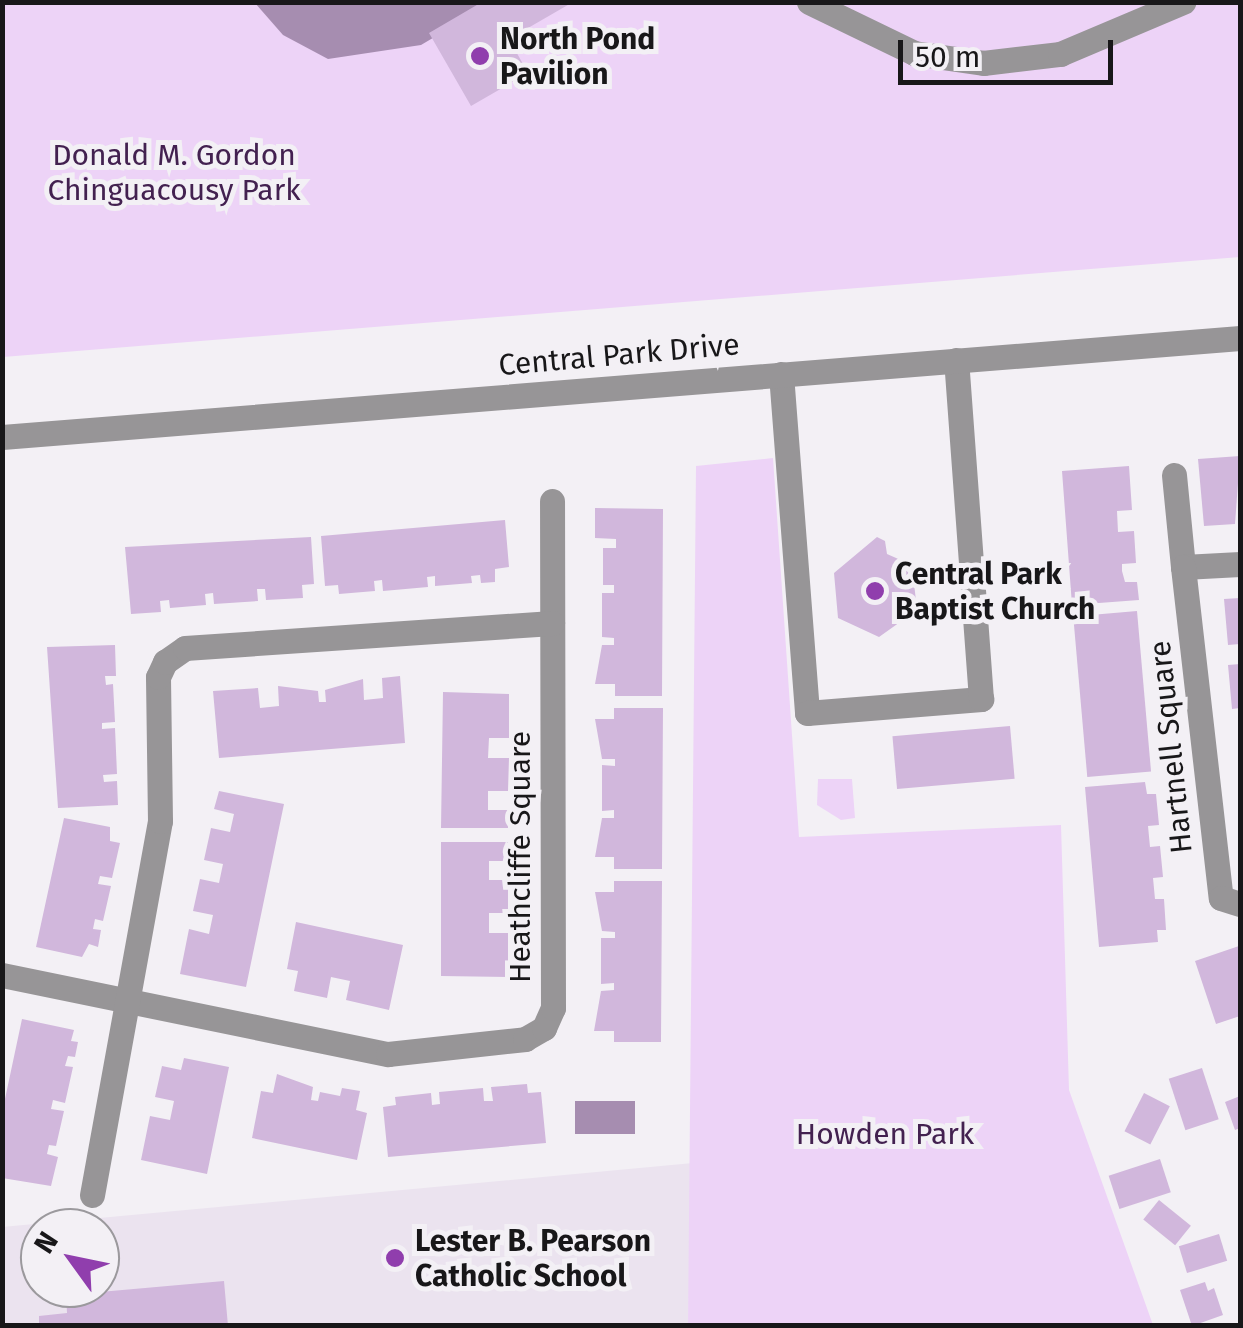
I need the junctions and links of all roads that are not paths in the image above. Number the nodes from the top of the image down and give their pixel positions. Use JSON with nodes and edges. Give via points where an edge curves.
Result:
{"nodes":[{"id":1,"x":809,"y":2,"type":"edge"},
{"id":2,"x":1183,"y":2,"type":"edge"},
{"id":3,"x":1240,"y":338,"type":"edge"},
{"id":4,"x":956,"y":360,"type":"junction"},
{"id":5,"x":782,"y":374,"type":"junction"},
{"id":6,"x":2,"y":437,"type":"edge"},
{"id":7,"x":1174,"y":475,"type":"dead end"},
{"id":8,"x":552,"y":500,"type":"dead end"},
{"id":9,"x":1240,"y":564,"type":"edge"},
{"id":10,"x":1183,"y":568,"type":"junction"},
{"id":11,"x":552,"y":623,"type":"junction"},
{"id":12,"x":1240,"y":904,"type":"edge"},
{"id":13,"x":2,"y":976,"type":"edge"},
{"id":14,"x":131,"y":1003,"type":"junction"},
{"id":15,"x":92,"y":1196,"type":"dead end"}],
"edges":[{"from":1,"to":2,"type":"street","via":[[914,52],[983,62],[1060,54]]},
{"from":3,"to":4,"type":"street","name":"Central Park Drive"},
{"from":4,"to":5,"type":"street","name":"Central Park Drive"},
{"from":4,"to":5,"type":"street","via":[[981,699],[806,713]]},
{"from":5,"to":6,"type":"street","name":"Central Park Drive"},
{"from":7,"to":10,"type":"street","name":"Hartnell Square"},
{"from":8,"to":11,"type":"street","name":"Heathcliffe Square"},
{"from":9,"to":10,"type":"street"},
{"from":10,"to":12,"type":"street","name":"Hartnell Square","via":[[1221,898]]},
{"from":11,"to":14,"type":"street","via":[[185,648],[165,662],[158,678],[160,821]]},
{"from":11,"to":14,"type":"street","name":"Heathcliffe Square","via":[[553,1008],[544,1028],[525,1039],[388,1054]]},
{"from":13,"to":14,"type":"street","name":"Heathcliffe Square"},
{"from":14,"to":15,"type":"street"}]}
